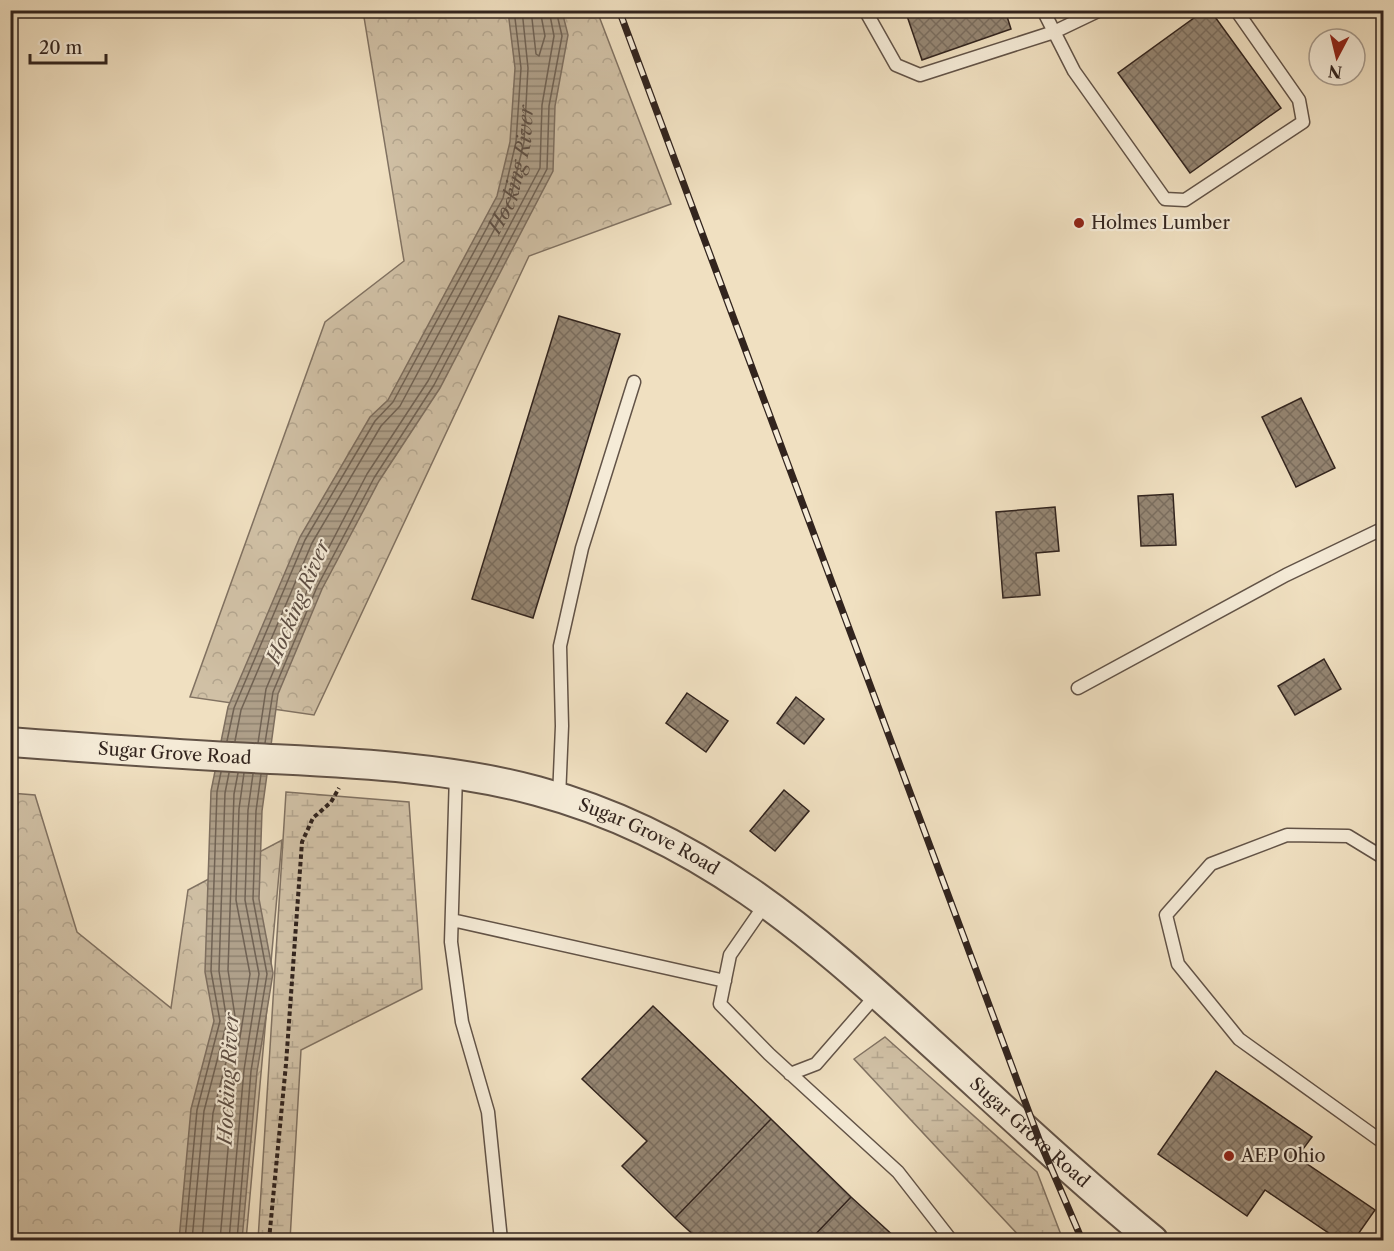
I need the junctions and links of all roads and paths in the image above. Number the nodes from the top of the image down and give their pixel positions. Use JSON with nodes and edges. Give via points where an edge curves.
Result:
{"nodes":[{"id":1,"x":865,"y":10,"type":"edge"},
{"id":2,"x":1042,"y":10,"type":"edge"},
{"id":3,"x":1100,"y":10,"type":"edge"},
{"id":4,"x":1236,"y":10,"type":"edge"},
{"id":5,"x":1054,"y":32,"type":"junction"},
{"id":6,"x":634,"y":382,"type":"dead end"},
{"id":7,"x":1383,"y":528,"type":"edge"},
{"id":8,"x":1078,"y":688,"type":"dead end"},
{"id":9,"x":10,"y":742,"type":"edge"},
{"id":10,"x":343,"y":764,"type":"junction"},
{"id":11,"x":456,"y":774,"type":"junction"},
{"id":12,"x":559,"y":798,"type":"junction"},
{"id":13,"x":1383,"y":858,"type":"edge"},
{"id":14,"x":766,"y":902,"type":"junction"},
{"id":15,"x":452,"y":920,"type":"junction"},
{"id":16,"x":725,"y":981,"type":"junction"},
{"id":17,"x":877,"y":994,"type":"junction"},
{"id":18,"x":790,"y":1074,"type":"junction"},
{"id":19,"x":1383,"y":1143,"type":"edge"},
{"id":20,"x":269,"y":1240,"type":"edge"},
{"id":21,"x":501,"y":1240,"type":"edge"},
{"id":22,"x":951,"y":1240,"type":"edge"},
{"id":23,"x":1153,"y":1240,"type":"edge"}],
"edges":[{"from":1,"to":5,"type":"lane","via":[[896,65],[920,75]]},
{"from":2,"to":5,"type":"lane"},
{"from":3,"to":5,"type":"lane"},
{"from":4,"to":5,"type":"lane","via":[[1299,100],[1303,122],[1185,200],[1166,199],[1074,71]]},
{"from":6,"to":12,"type":"lane","via":[[582,548],[560,646]]},
{"from":7,"to":8,"type":"lane","via":[[1286,575]]},
{"from":9,"to":10,"type":"street","name":"Sugar Grove Road"},
{"from":10,"to":11,"type":"street","name":"Sugar Grove Road"},
{"from":10,"to":20,"type":"path","via":[[341,785],[331,802],[312,818],[302,842]]},
{"from":11,"to":12,"type":"street","name":"Sugar Grove Road"},
{"from":11,"to":15,"type":"lane"},
{"from":12,"to":14,"type":"street","name":"Sugar Grove Road","via":[[654,835],[724,873]]},
{"from":13,"to":19,"type":"lane","via":[[1348,836],[1287,835],[1211,864],[1166,915],[1178,964],[1239,1039]]},
{"from":14,"to":16,"type":"lane","via":[[730,955]]},
{"from":14,"to":17,"type":"street","name":"Sugar Grove Road"},
{"from":15,"to":16,"type":"lane"},
{"from":15,"to":21,"type":"lane","via":[[451,942],[462,1022],[488,1112]]},
{"from":16,"to":18,"type":"lane","via":[[720,1004]]},
{"from":17,"to":18,"type":"lane","via":[[816,1064]]},
{"from":17,"to":23,"type":"street","name":"Sugar Grove Road"},
{"from":18,"to":22,"type":"lane","via":[[898,1172]]}]}
